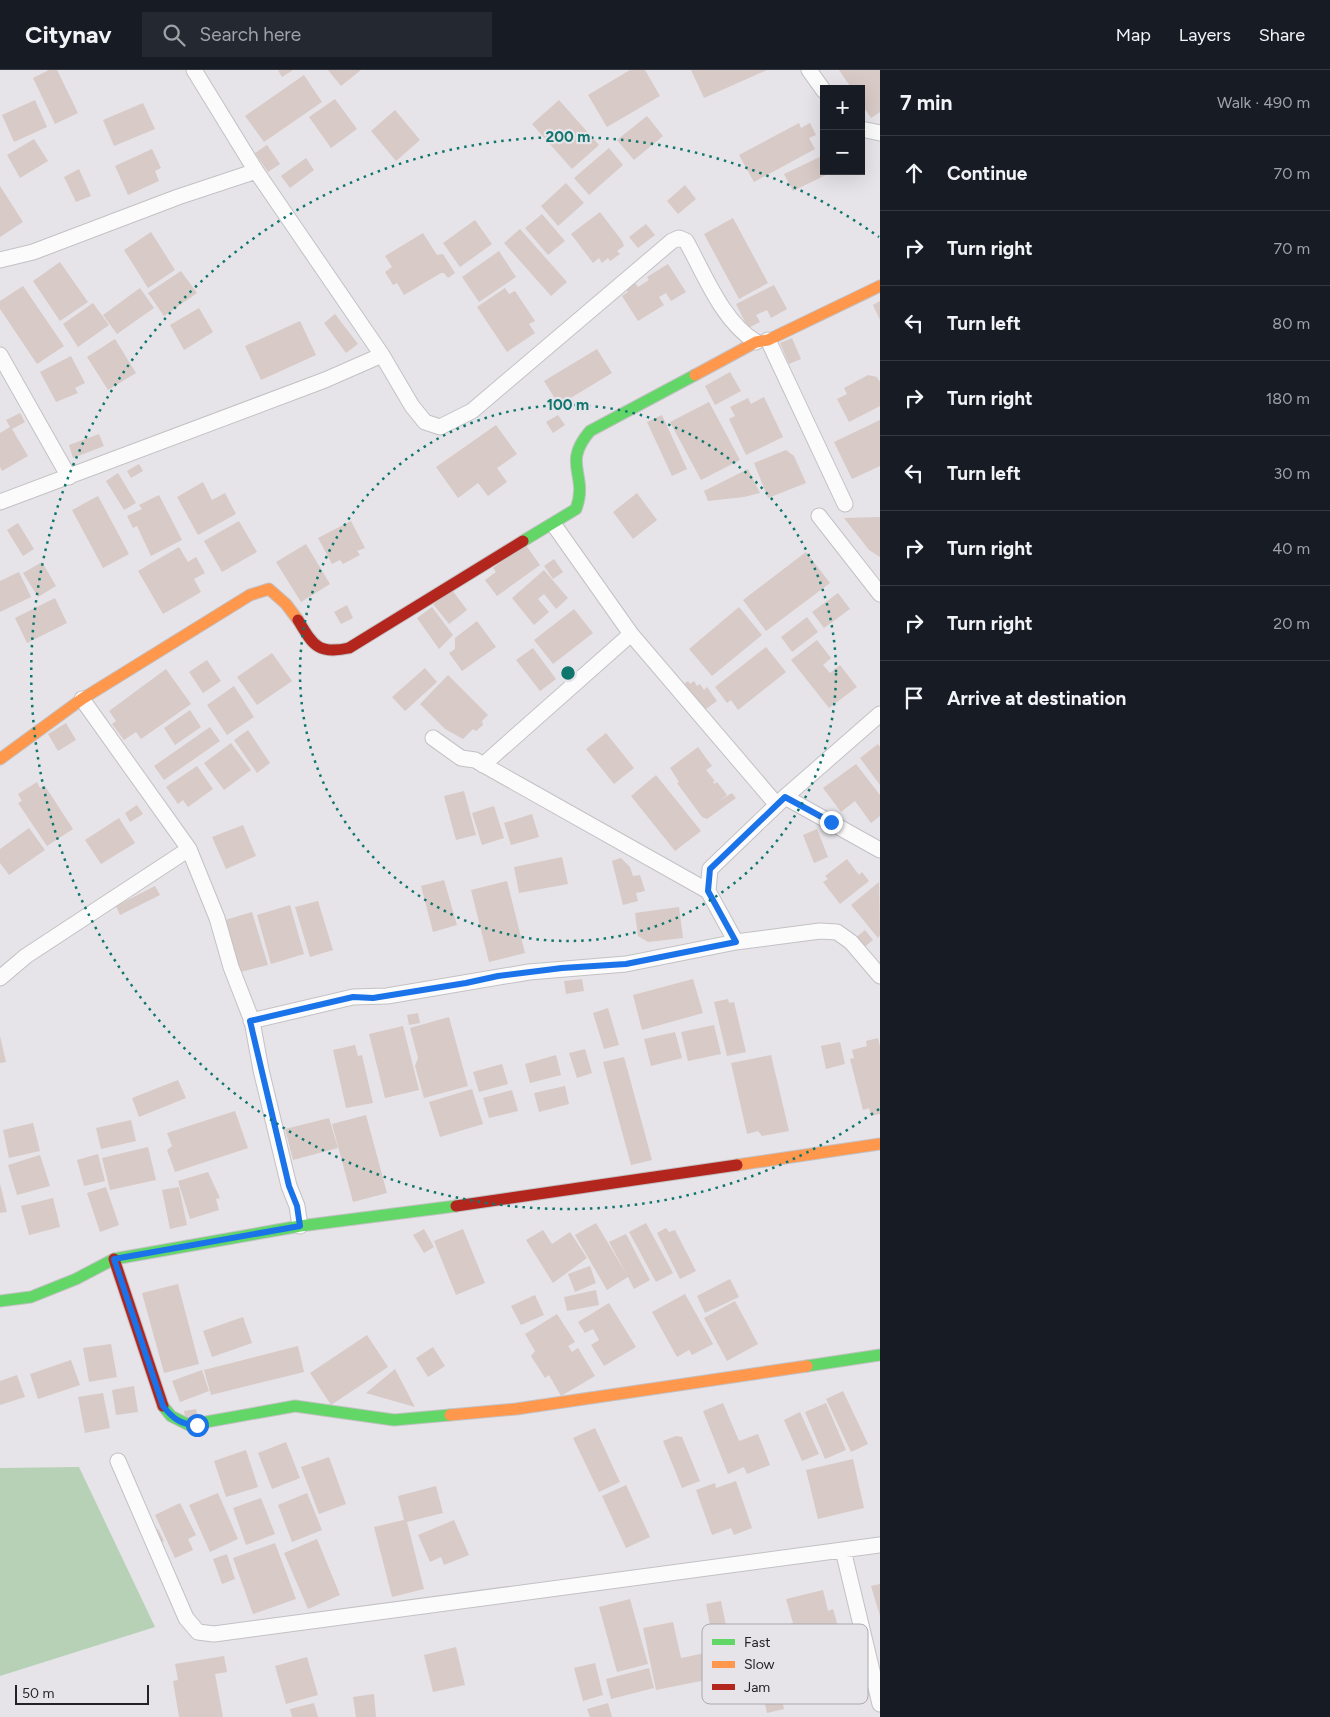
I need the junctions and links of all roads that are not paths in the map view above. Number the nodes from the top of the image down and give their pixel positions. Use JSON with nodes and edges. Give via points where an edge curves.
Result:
{"nodes":[{"id":1,"x":194,"y":70,"type":"edge"},
{"id":2,"x":809,"y":70,"type":"edge"},
{"id":3,"x":820,"y":85,"type":"edge"},
{"id":4,"x":865,"y":130,"type":"edge"},
{"id":5,"x":880,"y":133,"type":"edge"},
{"id":6,"x":256,"y":171,"type":"junction"},
{"id":7,"x":0,"y":260,"type":"edge"},
{"id":8,"x":880,"y":286,"type":"edge"},
{"id":9,"x":762,"y":341,"type":"junction"},
{"id":10,"x":0,"y":355,"type":"edge"},
{"id":11,"x":382,"y":355,"type":"junction"},
{"id":12,"x":69,"y":478,"type":"junction"},
{"id":13,"x":0,"y":502,"type":"edge"},
{"id":14,"x":845,"y":504,"type":"dead end"},
{"id":15,"x":819,"y":516,"type":"dead end"},
{"id":16,"x":554,"y":525,"type":"junction"},
{"id":17,"x":880,"y":594,"type":"edge"},
{"id":18,"x":630,"y":634,"type":"junction"},
{"id":19,"x":82,"y":699,"type":"junction"},
{"id":20,"x":880,"y":714,"type":"edge"},
{"id":21,"x":433,"y":738,"type":"dead end"},
{"id":22,"x":0,"y":759,"type":"edge"},
{"id":23,"x":483,"y":765,"type":"junction"},
{"id":24,"x":781,"y":801,"type":"junction"},
{"id":25,"x":189,"y":849,"type":"junction"},
{"id":26,"x":880,"y":850,"type":"edge"},
{"id":27,"x":708,"y":891,"type":"junction"},
{"id":28,"x":736,"y":942,"type":"junction"},
{"id":29,"x":880,"y":976,"type":"edge"},
{"id":30,"x":0,"y":978,"type":"edge"},
{"id":31,"x":250,"y":1021,"type":"junction"},
{"id":32,"x":880,"y":1144,"type":"edge"},
{"id":33,"x":300,"y":1226,"type":"junction"},
{"id":34,"x":114,"y":1259,"type":"junction"},
{"id":35,"x":0,"y":1302,"type":"edge"},
{"id":36,"x":880,"y":1355,"type":"edge"},
{"id":37,"x":118,"y":1461,"type":"dead end"},
{"id":38,"x":880,"y":1546,"type":"edge"},
{"id":39,"x":843,"y":1550,"type":"junction"},
{"id":40,"x":861,"y":1624,"type":"edge"},
{"id":41,"x":868,"y":1654,"type":"edge"},
{"id":42,"x":880,"y":1704,"type":"edge"}],
"edges":[{"from":1,"to":6,"type":"street"},
{"from":2,"to":3,"type":"street"},
{"from":4,"to":5,"type":"street"},
{"from":6,"to":7,"type":"street","via":[[178,196],[33,252]]},
{"from":6,"to":11,"type":"street"},
{"from":8,"to":9,"type":"street"},
{"from":9,"to":11,"type":"street","via":[[742,333],[726,312],[686,241],[679,238],[458,420],[440,427],[425,422]]},
{"from":9,"to":14,"type":"street"},
{"from":9,"to":16,"type":"street","via":[[590,431],[574,454],[582,485],[581,500],[576,509]]},
{"from":10,"to":12,"type":"street"},
{"from":11,"to":12,"type":"street"},
{"from":12,"to":13,"type":"street"},
{"from":15,"to":17,"type":"street"},
{"from":16,"to":18,"type":"street"},
{"from":16,"to":19,"type":"street","via":[[349,648],[332,653],[319,648],[305,636],[283,600],[269,589],[250,595]]},
{"from":18,"to":23,"type":"street"},
{"from":18,"to":24,"type":"street"},
{"from":19,"to":22,"type":"street"},
{"from":19,"to":25,"type":"street"},
{"from":20,"to":24,"type":"street"},
{"from":21,"to":23,"type":"street","via":[[461,758]]},
{"from":23,"to":27,"type":"street"},
{"from":24,"to":26,"type":"street"},
{"from":24,"to":27,"type":"street","via":[[710,869]]},
{"from":25,"to":30,"type":"street","via":[[26,956]]},
{"from":25,"to":31,"type":"street","via":[[217,918]]},
{"from":27,"to":28,"type":"street"},
{"from":28,"to":29,"type":"street","via":[[820,931],[837,932],[851,942]]},
{"from":28,"to":31,"type":"street","via":[[626,964],[546,970],[380,997],[353,997]]},
{"from":31,"to":33,"type":"street"},
{"from":32,"to":33,"type":"street","via":[[405,1214]]},
{"from":33,"to":34,"type":"street"},
{"from":34,"to":35,"type":"street","via":[[76,1280],[31,1297]]},
{"from":34,"to":36,"type":"street","via":[[163,1406],[171,1416],[189,1425],[295,1406],[394,1420],[516,1409]]},
{"from":37,"to":39,"type":"street","via":[[186,1618],[198,1632],[214,1634]]},
{"from":38,"to":39,"type":"street"},
{"from":39,"to":40,"type":"street"},
{"from":41,"to":42,"type":"street"}]}
